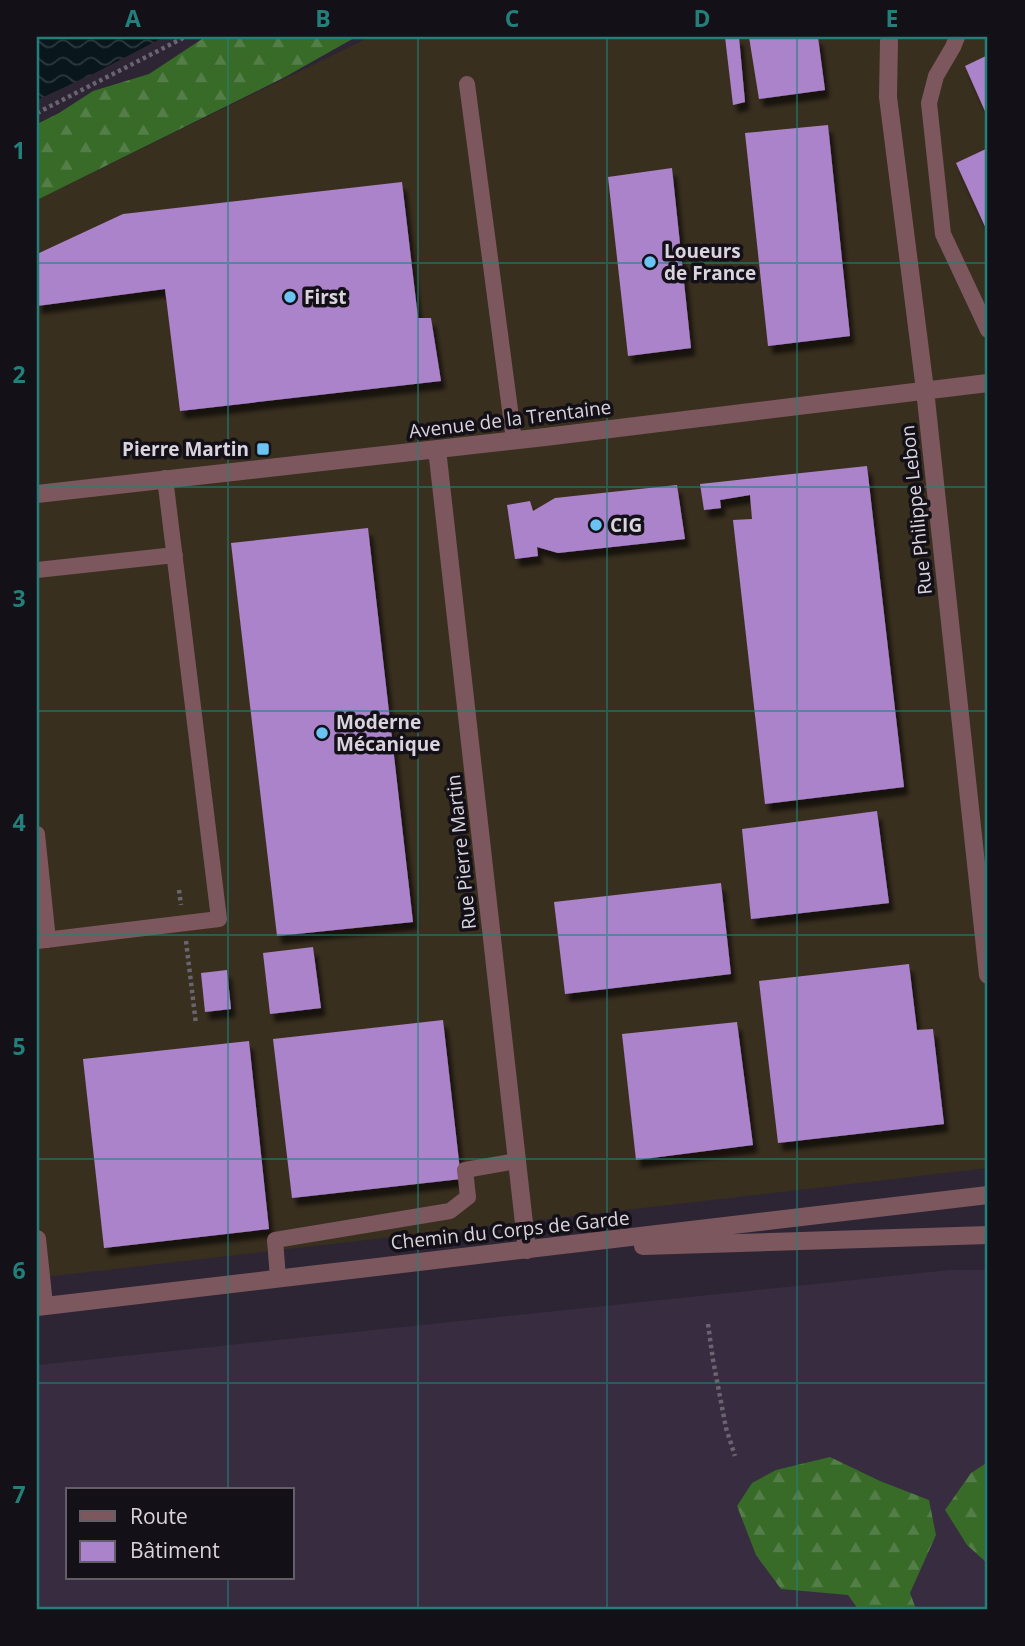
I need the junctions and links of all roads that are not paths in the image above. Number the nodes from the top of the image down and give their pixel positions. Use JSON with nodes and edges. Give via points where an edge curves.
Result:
{"nodes":[{"id":1,"x":957,"y":37,"type":"edge"},
{"id":2,"x":895,"y":39,"type":"edge"},
{"id":3,"x":467,"y":84,"type":"dead end"},
{"id":4,"x":988,"y":330,"type":"edge"},
{"id":5,"x":988,"y":383,"type":"edge"},
{"id":6,"x":925,"y":390,"type":"junction"},
{"id":7,"x":514,"y":440,"type":"junction"},
{"id":8,"x":438,"y":449,"type":"junction"},
{"id":9,"x":165,"y":478,"type":"junction"},
{"id":10,"x":37,"y":494,"type":"edge"},
{"id":11,"x":175,"y":555,"type":"junction"},
{"id":12,"x":37,"y":570,"type":"edge"},
{"id":13,"x":37,"y":834,"type":"edge"},
{"id":14,"x":43,"y":941,"type":"edge"},
{"id":15,"x":988,"y":975,"type":"edge"},
{"id":16,"x":517,"y":1161,"type":"junction"},
{"id":17,"x":988,"y":1195,"type":"edge"},
{"id":18,"x":988,"y":1235,"type":"edge"},
{"id":19,"x":37,"y":1239,"type":"edge"},
{"id":20,"x":527,"y":1250,"type":"junction"},
{"id":21,"x":278,"y":1278,"type":"junction"},
{"id":22,"x":40,"y":1306,"type":"edge"}],
"edges":[{"from":1,"to":4,"type":"lane","via":[[936,76],[929,103],[943,234]]},
{"from":2,"to":6,"type":"street","name":"Rue Philippe Lebon","via":[[888,97]]},
{"from":3,"to":7,"type":"lane"},
{"from":5,"to":6,"type":"street","name":"Avenue de la Trentaine"},
{"from":6,"to":7,"type":"street","name":"Avenue de la Trentaine"},
{"from":6,"to":15,"type":"street","name":"Rue Philippe Lebon"},
{"from":7,"to":8,"type":"street","name":"Avenue de la Trentaine"},
{"from":8,"to":9,"type":"street","name":"Avenue de la Trentaine"},
{"from":8,"to":16,"type":"street","name":"Rue Pierre Martin"},
{"from":9,"to":10,"type":"street","name":"Avenue de la Trentaine"},
{"from":9,"to":11,"type":"lane"},
{"from":11,"to":12,"type":"lane"},
{"from":11,"to":14,"type":"lane","via":[[219,919]]},
{"from":13,"to":14,"type":"lane"},
{"from":16,"to":20,"type":"street","name":"Rue Pierre Martin"},
{"from":16,"to":21,"type":"lane","via":[[465,1170],[468,1197],[450,1211],[275,1240]]},
{"from":17,"to":20,"type":"street","name":"Chemin du Corps de Garde"},
{"from":18,"to":20,"type":"street"},
{"from":19,"to":22,"type":"street"},
{"from":20,"to":21,"type":"street","name":"Chemin du Corps de Garde"},
{"from":21,"to":22,"type":"street","name":"Chemin du Corps de Garde"}]}
